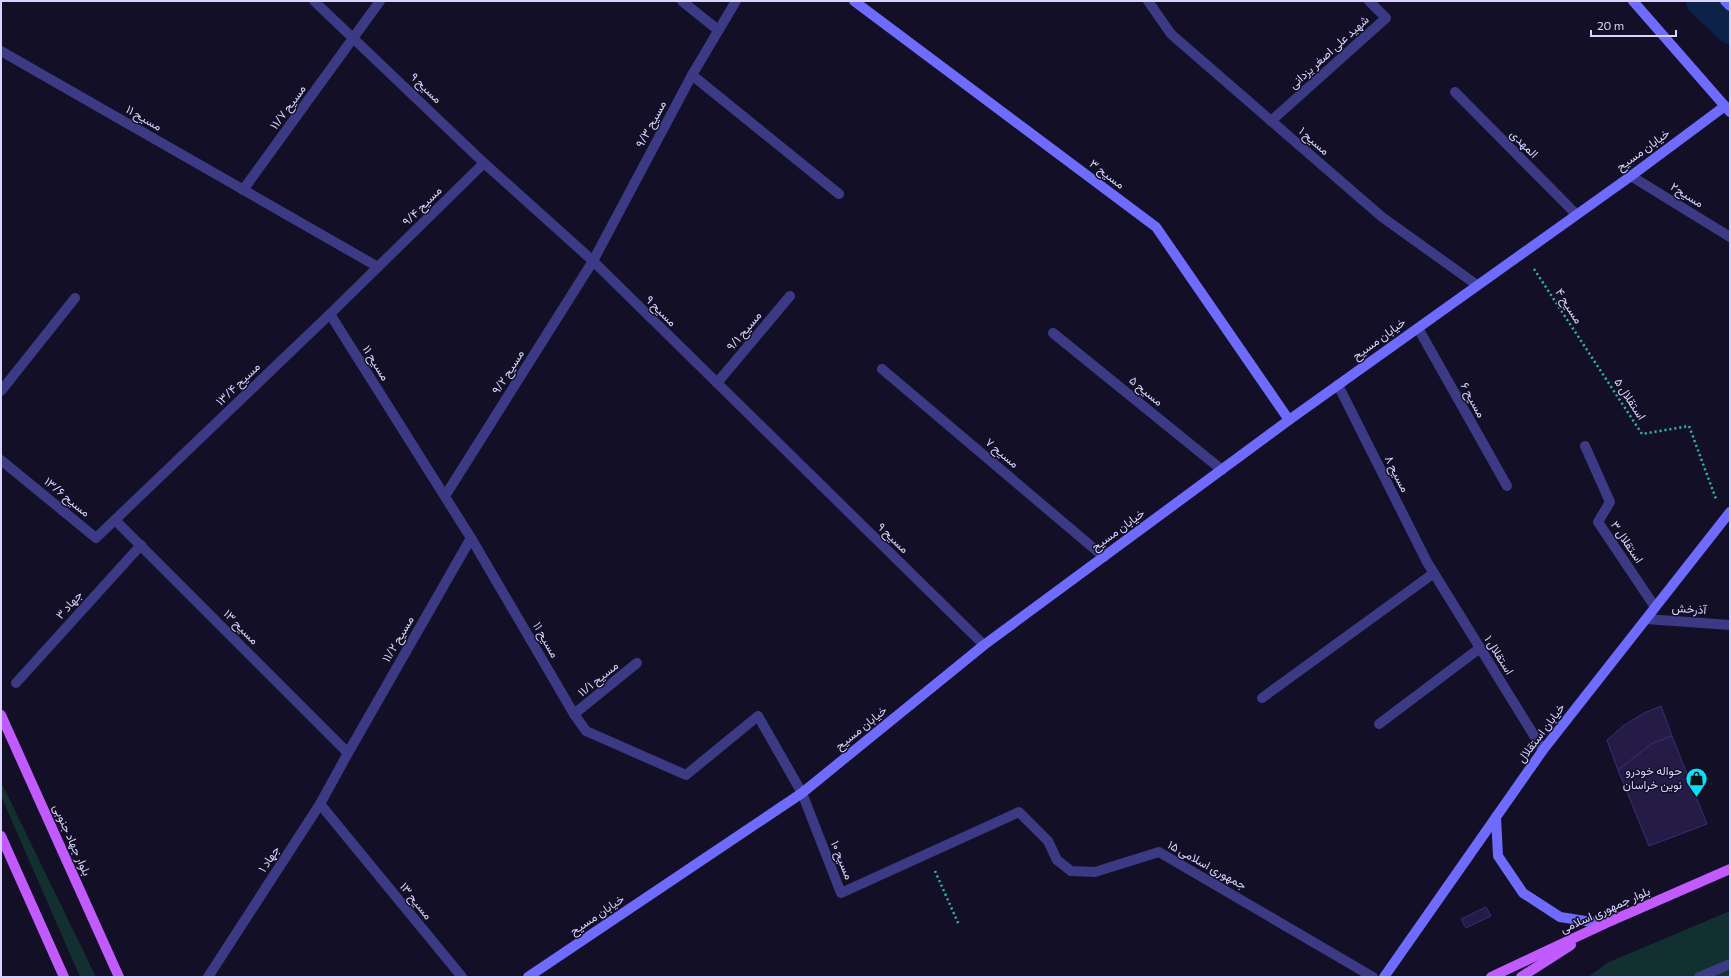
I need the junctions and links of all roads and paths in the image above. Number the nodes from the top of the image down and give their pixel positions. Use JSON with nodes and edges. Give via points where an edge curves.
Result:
{"nodes":[{"id":1,"x":314,"y":1,"type":"edge"},
{"id":2,"x":380,"y":1,"type":"edge"},
{"id":3,"x":682,"y":1,"type":"edge"},
{"id":4,"x":736,"y":1,"type":"edge"},
{"id":5,"x":854,"y":1,"type":"edge"},
{"id":6,"x":1148,"y":1,"type":"edge"},
{"id":7,"x":1370,"y":1,"type":"edge"},
{"id":8,"x":1633,"y":1,"type":"edge"},
{"id":9,"x":1725,"y":1,"type":"edge"},
{"id":10,"x":1730,"y":6,"type":"edge"},
{"id":11,"x":718,"y":30,"type":"junction"},
{"id":12,"x":355,"y":38,"type":"junction"},
{"id":13,"x":1,"y":51,"type":"edge"},
{"id":14,"x":692,"y":75,"type":"junction"},
{"id":15,"x":1455,"y":92,"type":"dead end"},
{"id":16,"x":1728,"y":109,"type":"edge"},
{"id":17,"x":1271,"y":121,"type":"junction"},
{"id":18,"x":484,"y":162,"type":"junction"},
{"id":19,"x":1631,"y":176,"type":"junction"},
{"id":20,"x":243,"y":190,"type":"junction"},
{"id":21,"x":839,"y":194,"type":"dead end"},
{"id":22,"x":1576,"y":214,"type":"junction"},
{"id":23,"x":1730,"y":237,"type":"edge"},
{"id":24,"x":1523,"y":252,"type":"junction"},
{"id":25,"x":593,"y":261,"type":"junction"},
{"id":26,"x":378,"y":267,"type":"junction"},
{"id":27,"x":1477,"y":285,"type":"junction"},
{"id":28,"x":790,"y":296,"type":"dead end"},
{"id":29,"x":75,"y":298,"type":"dead end"},
{"id":30,"x":330,"y":314,"type":"junction"},
{"id":31,"x":1418,"y":328,"type":"junction"},
{"id":32,"x":1053,"y":333,"type":"dead end"},
{"id":33,"x":882,"y":369,"type":"dead end"},
{"id":34,"x":1600,"y":370,"type":"joint"},
{"id":35,"x":717,"y":383,"type":"junction"},
{"id":36,"x":1338,"y":385,"type":"junction"},
{"id":37,"x":1,"y":391,"type":"edge"},
{"id":38,"x":1289,"y":420,"type":"junction"},
{"id":39,"x":1585,"y":446,"type":"dead end"},
{"id":40,"x":1,"y":460,"type":"edge"},
{"id":41,"x":1222,"y":470,"type":"junction"},
{"id":42,"x":1507,"y":486,"type":"dead end"},
{"id":43,"x":445,"y":496,"type":"junction"},
{"id":44,"x":1727,"y":516,"type":"edge"},
{"id":45,"x":115,"y":520,"type":"junction"},
{"id":46,"x":471,"y":538,"type":"junction"},
{"id":47,"x":141,"y":545,"type":"junction"},
{"id":48,"x":1104,"y":557,"type":"junction"},
{"id":49,"x":1434,"y":574,"type":"junction"},
{"id":50,"x":1655,"y":607,"type":"junction"},
{"id":51,"x":1646,"y":620,"type":"junction"},
{"id":52,"x":1730,"y":625,"type":"edge"},
{"id":53,"x":984,"y":645,"type":"junction"},
{"id":54,"x":1480,"y":648,"type":"junction"},
{"id":55,"x":637,"y":663,"type":"dead end"},
{"id":56,"x":16,"y":683,"type":"dead end"},
{"id":57,"x":1262,"y":698,"type":"dead end"},
{"id":58,"x":574,"y":714,"type":"junction"},
{"id":59,"x":1,"y":715,"type":"edge"},
{"id":60,"x":1379,"y":724,"type":"dead end"},
{"id":61,"x":1543,"y":750,"type":"junction"},
{"id":62,"x":348,"y":753,"type":"junction"},
{"id":63,"x":802,"y":793,"type":"junction"},
{"id":64,"x":320,"y":804,"type":"junction"},
{"id":65,"x":1496,"y":817,"type":"junction"},
{"id":66,"x":1,"y":836,"type":"edge"},
{"id":67,"x":927,"y":854,"type":"junction"},
{"id":68,"x":1730,"y":869,"type":"edge"},
{"id":69,"x":959,"y":924,"type":"dead end"},
{"id":70,"x":1604,"y":924,"type":"junction"},
{"id":71,"x":1730,"y":964,"type":"edge"},
{"id":72,"x":64,"y":977,"type":"edge"},
{"id":73,"x":119,"y":977,"type":"edge"},
{"id":74,"x":208,"y":977,"type":"edge"},
{"id":75,"x":462,"y":977,"type":"edge"},
{"id":76,"x":528,"y":977,"type":"edge"},
{"id":77,"x":1374,"y":977,"type":"edge"},
{"id":78,"x":1384,"y":977,"type":"edge"},
{"id":79,"x":1491,"y":977,"type":"edge"},
{"id":80,"x":1521,"y":977,"type":"edge"},
{"id":81,"x":1699,"y":977,"type":"edge"}],
"edges":[{"from":1,"to":12,"type":"street","name":"مسیح ۹"},
{"from":2,"to":12,"type":"street","name":"مسیح ۱۱/۷"},
{"from":3,"to":11,"type":"street"},
{"from":4,"to":11,"type":"street","name":"مسیح ۹/۳"},
{"from":5,"to":38,"type":"street","name":"مسیح ۳","via":[[1156,227]]},
{"from":6,"to":17,"type":"street","name":"مسیح ۱","via":[[1171,34]]},
{"from":7,"to":17,"type":"street","name":"شهید علی اصغر یزدانی","via":[[1386,18]]},
{"from":8,"to":16,"type":"street"},
{"from":9,"to":10,"type":"street"},
{"from":11,"to":14,"type":"street","name":"مسیح ۹/۳"},
{"from":12,"to":18,"type":"street","name":"مسیح ۹"},
{"from":12,"to":20,"type":"street","name":"مسیح ۱۱/۷"},
{"from":13,"to":20,"type":"street","name":"مسیح ۱۱"},
{"from":14,"to":21,"type":"street"},
{"from":14,"to":25,"type":"street","name":"مسیح ۹/۳"},
{"from":15,"to":22,"type":"street","name":"المهدی"},
{"from":16,"to":19,"type":"street","name":"خیابان مسیح"},
{"from":17,"to":27,"type":"street","name":"مسیح ۱","via":[[1382,217]]},
{"from":18,"to":25,"type":"street","name":"مسیح ۹"},
{"from":18,"to":26,"type":"street","name":"مسیح ۹/۴"},
{"from":19,"to":22,"type":"street","name":"خیابان مسیح"},
{"from":19,"to":23,"type":"street","name":"مسیح۲"},
{"from":20,"to":26,"type":"street","name":"مسیح ۱۱"},
{"from":22,"to":24,"type":"street","name":"خیابان مسیح"},
{"from":24,"to":27,"type":"street","name":"خیابان مسیح"},
{"from":24,"to":34,"type":"path","name":"مسیح ۴"},
{"from":25,"to":35,"type":"street","name":"مسیح ۹"},
{"from":25,"to":43,"type":"street","name":"مسیح ۹/۲"},
{"from":26,"to":30,"type":"street","name":"مسیح ۱۳/۴"},
{"from":27,"to":31,"type":"street","name":"خیابان مسیح"},
{"from":28,"to":35,"type":"street","name":"مسیح ۹/۱"},
{"from":29,"to":37,"type":"street"},
{"from":30,"to":43,"type":"street","name":"مسیح ۱۱"},
{"from":30,"to":45,"type":"street","name":"مسیح ۱۳/۴"},
{"from":31,"to":36,"type":"street","name":"خیابان مسیح"},
{"from":31,"to":42,"type":"street","name":"مسیح ۶"},
{"from":32,"to":41,"type":"street","name":"مسیح ۵"},
{"from":33,"to":48,"type":"street","name":"مسیح ۷"},
{"from":34,"to":44,"type":"path","name":"استقلال ۵","via":[[1642,434],[1689,426]]},
{"from":35,"to":53,"type":"street","name":"مسیح ۹"},
{"from":36,"to":38,"type":"street","name":"خیابان مسیح"},
{"from":36,"to":49,"type":"street","name":"مسیح ۸"},
{"from":38,"to":41,"type":"street","name":"خیابان مسیح"},
{"from":39,"to":50,"type":"street","name":"استقلال ۳","via":[[1610,502],[1598,522]]},
{"from":40,"to":45,"type":"street","name":"مسیح ۱۳/۶","via":[[96,538]]},
{"from":41,"to":48,"type":"street","name":"خیابان مسیح"},
{"from":43,"to":46,"type":"street","name":"مسیح ۱۱"},
{"from":44,"to":50,"type":"street","name":"خیابان استقلال"},
{"from":45,"to":47,"type":"street","name":"مسیح ۱۳"},
{"from":46,"to":58,"type":"street","name":"مسیح ۱۱"},
{"from":46,"to":62,"type":"street","name":"مسیح ۱۱/۲"},
{"from":47,"to":56,"type":"street","name":"جهاد ۳"},
{"from":47,"to":62,"type":"street","name":"مسیح ۱۳"},
{"from":48,"to":53,"type":"street","name":"خیابان مسیح"},
{"from":49,"to":54,"type":"street","name":"استقلال ۱"},
{"from":49,"to":57,"type":"street"},
{"from":50,"to":51,"type":"street","name":"خیابان استقلال"},
{"from":51,"to":52,"type":"street","name":"آذرخش"},
{"from":51,"to":61,"type":"street","name":"خیابان استقلال"},
{"from":53,"to":63,"type":"street","name":"خیابان مسیح"},
{"from":54,"to":60,"type":"street"},
{"from":54,"to":61,"type":"street","name":"استقلال ۱"},
{"from":55,"to":58,"type":"street","name":"مسیح ۱۱/۱"},
{"from":58,"to":63,"type":"street","name":"مسیح ۱۱","via":[[586,731],[686,774],[758,716]]},
{"from":59,"to":73,"type":"main road","name":"بلوار جهاد جنوبی"},
{"from":61,"to":65,"type":"street","name":"خیابان استقلال"},
{"from":62,"to":64,"type":"street","name":"جهاد ۱"},
{"from":63,"to":67,"type":"street","name":"مسیح ۱۰","via":[[841,893]]},
{"from":63,"to":76,"type":"street","name":"خیابان مسیح"},
{"from":64,"to":74,"type":"street","name":"جهاد ۱"},
{"from":64,"to":75,"type":"street","name":"مسیح ۱۳"},
{"from":65,"to":70,"type":"street","via":[[1498,856],[1523,893],[1560,917]]},
{"from":65,"to":78,"type":"street","name":"خیابان استقلال"},
{"from":66,"to":72,"type":"main road"},
{"from":67,"to":69,"type":"path"},
{"from":67,"to":77,"type":"street","name":"جمهوری اسلامی ۱۵","via":[[1020,812],[1048,841],[1057,860],[1071,871],[1095,872],[1159,852]]},
{"from":68,"to":70,"type":"main road","name":"بلوار جمهوری اسلامی"},
{"from":70,"to":79,"type":"main road","name":"بلوار جمهوری اسلامی"},
{"from":70,"to":80,"type":"main road"},
{"from":71,"to":81,"type":"street"}]}
